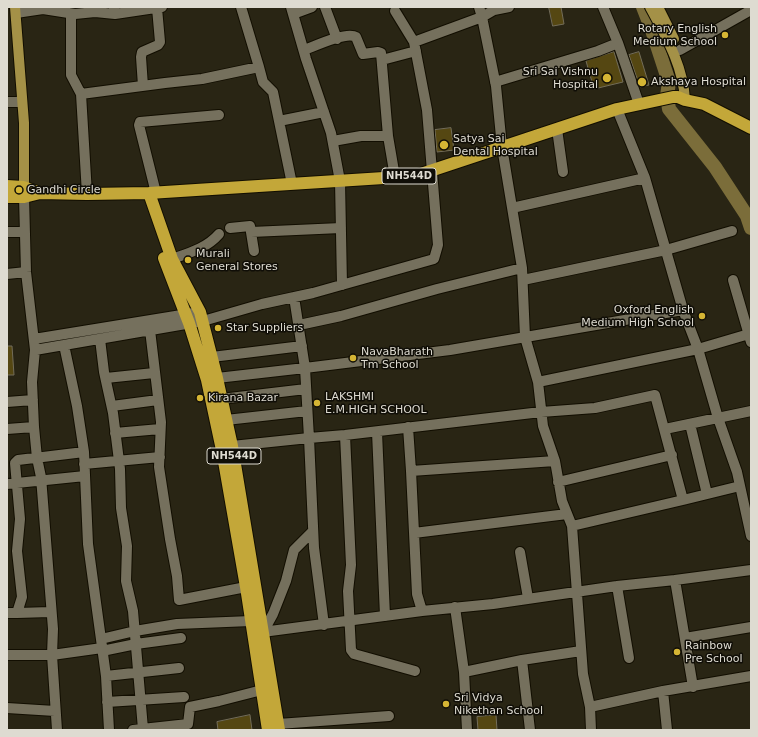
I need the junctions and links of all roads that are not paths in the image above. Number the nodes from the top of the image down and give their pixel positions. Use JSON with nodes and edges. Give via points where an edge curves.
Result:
{"nodes":[{"id":1,"x":160,"y":7,"type":"edge"},
{"id":2,"x":241,"y":7,"type":"edge"},
{"id":3,"x":312,"y":7,"type":"edge"},
{"id":4,"x":326,"y":7,"type":"edge"},
{"id":5,"x":509,"y":7,"type":"edge"},
{"id":6,"x":603,"y":7,"type":"edge"},
{"id":7,"x":650,"y":7,"type":"edge"},
{"id":8,"x":658,"y":7,"type":"edge"},
{"id":9,"x":398,"y":8,"type":"edge"},
{"id":10,"x":15,"y":10,"type":"edge"},
{"id":11,"x":115,"y":10,"type":"edge"},
{"id":12,"x":751,"y":10,"type":"edge"},
{"id":13,"x":292,"y":11,"type":"edge"},
{"id":14,"x":480,"y":12,"type":"edge"},
{"id":15,"x":71,"y":14,"type":"junction"},
{"id":16,"x":337,"y":38,"type":"junction"},
{"id":17,"x":618,"y":43,"type":"junction"},
{"id":18,"x":415,"y":47,"type":"junction"},
{"id":19,"x":304,"y":50,"type":"junction"},
{"id":20,"x":680,"y":50,"type":"junction"},
{"id":21,"x":382,"y":60,"type":"junction"},
{"id":22,"x":258,"y":67,"type":"junction"},
{"id":23,"x":495,"y":82,"type":"junction"},
{"id":24,"x":143,"y":86,"type":"junction"},
{"id":25,"x":81,"y":94,"type":"junction"},
{"id":26,"x":682,"y":96,"type":"junction"},
{"id":27,"x":7,"y":102,"type":"edge"},
{"id":28,"x":22,"y":102,"type":"junction"},
{"id":29,"x":639,"y":104,"type":"junction"},
{"id":30,"x":617,"y":108,"type":"junction"},
{"id":31,"x":324,"y":112,"type":"junction"},
{"id":32,"x":219,"y":115,"type":"dead end"},
{"id":33,"x":751,"y":119,"type":"edge"},
{"id":34,"x":279,"y":121,"type":"junction"},
{"id":35,"x":751,"y":128,"type":"edge"},
{"id":36,"x":557,"y":129,"type":"junction"},
{"id":37,"x":388,"y":136,"type":"junction"},
{"id":38,"x":333,"y":141,"type":"junction"},
{"id":39,"x":502,"y":147,"type":"junction"},
{"id":40,"x":432,"y":170,"type":"junction"},
{"id":41,"x":563,"y":172,"type":"dead end"},
{"id":42,"x":395,"y":177,"type":"junction"},
{"id":43,"x":645,"y":178,"type":"junction"},
{"id":44,"x":340,"y":181,"type":"junction"},
{"id":45,"x":292,"y":184,"type":"junction"},
{"id":46,"x":7,"y":186,"type":"edge"},
{"id":47,"x":24,"y":192,"type":"junction"},
{"id":48,"x":148,"y":193,"type":"junction"},
{"id":49,"x":87,"y":194,"type":"junction"},
{"id":50,"x":7,"y":198,"type":"edge"},
{"id":51,"x":512,"y":208,"type":"junction"},
{"id":52,"x":230,"y":228,"type":"dead end"},
{"id":53,"x":341,"y":228,"type":"junction"},
{"id":54,"x":732,"y":231,"type":"dead end"},
{"id":55,"x":7,"y":232,"type":"edge"},
{"id":56,"x":25,"y":232,"type":"junction"},
{"id":57,"x":251,"y":232,"type":"junction"},
{"id":58,"x":219,"y":234,"type":"dead end"},
{"id":59,"x":666,"y":250,"type":"junction"},
{"id":60,"x":254,"y":251,"type":"dead end"},
{"id":61,"x":172,"y":259,"type":"junction"},
{"id":62,"x":522,"y":268,"type":"junction"},
{"id":63,"x":26,"y":272,"type":"junction"},
{"id":64,"x":7,"y":274,"type":"edge"},
{"id":65,"x":523,"y":280,"type":"junction"},
{"id":66,"x":733,"y":280,"type":"dead end"},
{"id":67,"x":342,"y":285,"type":"junction"},
{"id":68,"x":294,"y":297,"type":"junction"},
{"id":69,"x":683,"y":310,"type":"junction"},
{"id":70,"x":201,"y":316,"type":"junction"},
{"id":71,"x":187,"y":319,"type":"junction"},
{"id":72,"x":299,"y":325,"type":"junction"},
{"id":73,"x":150,"y":330,"type":"junction"},
{"id":74,"x":525,"y":337,"type":"junction"},
{"id":75,"x":750,"y":338,"type":"edge"},
{"id":76,"x":100,"y":339,"type":"junction"},
{"id":77,"x":35,"y":345,"type":"junction"},
{"id":78,"x":64,"y":345,"type":"junction"},
{"id":79,"x":302,"y":346,"type":"junction"},
{"id":80,"x":698,"y":349,"type":"junction"},
{"id":81,"x":212,"y":357,"type":"junction"},
{"id":82,"x":305,"y":368,"type":"junction"},
{"id":83,"x":154,"y":374,"type":"junction"},
{"id":84,"x":106,"y":378,"type":"junction"},
{"id":85,"x":217,"y":378,"type":"junction"},
{"id":86,"x":538,"y":382,"type":"junction"},
{"id":87,"x":306,"y":389,"type":"junction"},
{"id":88,"x":33,"y":400,"type":"junction"},
{"id":89,"x":158,"y":400,"type":"junction"},
{"id":90,"x":221,"y":400,"type":"junction"},
{"id":91,"x":7,"y":402,"type":"edge"},
{"id":92,"x":112,"y":406,"type":"junction"},
{"id":93,"x":307,"y":411,"type":"junction"},
{"id":94,"x":751,"y":411,"type":"edge"},
{"id":95,"x":541,"y":412,"type":"junction"},
{"id":96,"x":718,"y":418,"type":"junction"},
{"id":97,"x":226,"y":420,"type":"junction"},
{"id":98,"x":690,"y":424,"type":"junction"},
{"id":99,"x":34,"y":428,"type":"junction"},
{"id":100,"x":408,"y":428,"type":"junction"},
{"id":101,"x":7,"y":429,"type":"edge"},
{"id":102,"x":160,"y":429,"type":"junction"},
{"id":103,"x":666,"y":430,"type":"junction"},
{"id":104,"x":377,"y":432,"type":"junction"},
{"id":105,"x":116,"y":433,"type":"junction"},
{"id":106,"x":345,"y":435,"type":"junction"},
{"id":107,"x":309,"y":438,"type":"junction"},
{"id":108,"x":232,"y":446,"type":"junction"},
{"id":109,"x":84,"y":452,"type":"junction"},
{"id":110,"x":672,"y":455,"type":"junction"},
{"id":111,"x":160,"y":457,"type":"junction"},
{"id":112,"x":37,"y":458,"type":"junction"},
{"id":113,"x":119,"y":460,"type":"junction"},
{"id":114,"x":555,"y":460,"type":"junction"},
{"id":115,"x":84,"y":464,"type":"junction"},
{"id":116,"x":410,"y":471,"type":"junction"},
{"id":117,"x":85,"y":476,"type":"junction"},
{"id":118,"x":41,"y":480,"type":"junction"},
{"id":119,"x":558,"y":482,"type":"junction"},
{"id":120,"x":12,"y":484,"type":"edge"},
{"id":121,"x":740,"y":486,"type":"junction"},
{"id":122,"x":707,"y":494,"type":"junction"},
{"id":123,"x":683,"y":500,"type":"junction"},
{"id":124,"x":567,"y":514,"type":"junction"},
{"id":125,"x":572,"y":526,"type":"junction"},
{"id":126,"x":313,"y":531,"type":"junction"},
{"id":127,"x":414,"y":533,"type":"junction"},
{"id":128,"x":751,"y":536,"type":"edge"},
{"id":129,"x":520,"y":552,"type":"dead end"},
{"id":130,"x":751,"y":570,"type":"edge"},
{"id":131,"x":675,"y":580,"type":"junction"},
{"id":132,"x":617,"y":586,"type":"junction"},
{"id":133,"x":246,"y":587,"type":"junction"},
{"id":134,"x":577,"y":591,"type":"junction"},
{"id":135,"x":528,"y":598,"type":"junction"},
{"id":136,"x":455,"y":608,"type":"junction"},
{"id":137,"x":422,"y":611,"type":"junction"},
{"id":138,"x":50,"y":612,"type":"junction"},
{"id":139,"x":7,"y":613,"type":"edge"},
{"id":140,"x":18,"y":613,"type":"junction"},
{"id":141,"x":385,"y":616,"type":"junction"},
{"id":142,"x":349,"y":621,"type":"junction"},
{"id":143,"x":324,"y":625,"type":"junction"},
{"id":144,"x":751,"y":627,"type":"edge"},
{"id":145,"x":256,"y":629,"type":"junction"},
{"id":146,"x":135,"y":631,"type":"junction"},
{"id":147,"x":181,"y":638,"type":"dead end"},
{"id":148,"x":685,"y":638,"type":"junction"},
{"id":149,"x":136,"y":644,"type":"junction"},
{"id":150,"x":102,"y":646,"type":"junction"},
{"id":151,"x":581,"y":651,"type":"junction"},
{"id":152,"x":7,"y":655,"type":"edge"},
{"id":153,"x":52,"y":656,"type":"junction"},
{"id":154,"x":629,"y":658,"type":"dead end"},
{"id":155,"x":522,"y":660,"type":"junction"},
{"id":156,"x":179,"y":668,"type":"dead end"},
{"id":157,"x":415,"y":671,"type":"dead end"},
{"id":158,"x":139,"y":672,"type":"junction"},
{"id":159,"x":464,"y":672,"type":"junction"},
{"id":160,"x":106,"y":676,"type":"junction"},
{"id":161,"x":751,"y":676,"type":"edge"},
{"id":162,"x":693,"y":687,"type":"junction"},
{"id":163,"x":262,"y":690,"type":"junction"},
{"id":164,"x":663,"y":692,"type":"junction"},
{"id":165,"x":184,"y":697,"type":"dead end"},
{"id":166,"x":141,"y":700,"type":"junction"},
{"id":167,"x":107,"y":702,"type":"junction"},
{"id":168,"x":590,"y":707,"type":"junction"},
{"id":169,"x":7,"y":708,"type":"edge"},
{"id":170,"x":56,"y":711,"type":"junction"},
{"id":171,"x":389,"y":716,"type":"dead end"},
{"id":172,"x":161,"y":728,"type":"edge"},
{"id":173,"x":275,"y":728,"type":"edge"},
{"id":174,"x":138,"y":729,"type":"edge"},
{"id":175,"x":57,"y":730,"type":"edge"},
{"id":176,"x":109,"y":730,"type":"edge"},
{"id":177,"x":467,"y":730,"type":"edge"},
{"id":178,"x":530,"y":730,"type":"edge"},
{"id":179,"x":591,"y":730,"type":"edge"},
{"id":180,"x":667,"y":730,"type":"edge"}],
"edges":[{"from":1,"to":11,"type":"street"},
{"from":1,"to":24,"type":"street","via":[[160,42],[142,52]]},
{"from":2,"to":22,"type":"street"},
{"from":3,"to":13,"type":"street"},
{"from":4,"to":16,"type":"street"},
{"from":5,"to":14,"type":"street"},
{"from":6,"to":17,"type":"street"},
{"from":7,"to":26,"type":"main road","via":[[674,52],[680,70]]},
{"from":8,"to":20,"type":"main road"},
{"from":9,"to":18,"type":"street"},
{"from":10,"to":15,"type":"street","via":[[43,9]]},
{"from":10,"to":28,"type":"main road"},
{"from":11,"to":15,"type":"street"},
{"from":12,"to":20,"type":"street"},
{"from":13,"to":19,"type":"street"},
{"from":14,"to":18,"type":"street"},
{"from":14,"to":23,"type":"street"},
{"from":15,"to":25,"type":"street","via":[[71,75]]},
{"from":16,"to":19,"type":"street"},
{"from":16,"to":21,"type":"street","via":[[355,36],[363,54],[380,52]]},
{"from":17,"to":23,"type":"street"},
{"from":17,"to":29,"type":"street"},
{"from":18,"to":21,"type":"street"},
{"from":18,"to":40,"type":"street","via":[[427,110]]},
{"from":19,"to":31,"type":"street"},
{"from":20,"to":26,"type":"main road","via":[[686,67]]},
{"from":21,"to":37,"type":"street"},
{"from":22,"to":24,"type":"street","via":[[202,79]]},
{"from":22,"to":34,"type":"street","via":[[263,82],[274,92]]},
{"from":23,"to":39,"type":"street"},
{"from":24,"to":25,"type":"street"},
{"from":25,"to":49,"type":"street"},
{"from":26,"to":29,"type":"highway","number":"NH544D"},
{"from":26,"to":33,"type":"highway","number":"NH544D","via":[[705,97]]},
{"from":26,"to":35,"type":"highway","number":"NH544D"},
{"from":27,"to":28,"type":"street"},
{"from":28,"to":47,"type":"main road"},
{"from":29,"to":30,"type":"highway","number":"NH544D"},
{"from":30,"to":36,"type":"highway","number":"NH544D"},
{"from":30,"to":43,"type":"street"},
{"from":31,"to":34,"type":"street"},
{"from":31,"to":38,"type":"street"},
{"from":32,"to":48,"type":"street","via":[[140,122]]},
{"from":34,"to":45,"type":"street"},
{"from":36,"to":39,"type":"highway","number":"NH544D"},
{"from":36,"to":41,"type":"street"},
{"from":37,"to":38,"type":"street","via":[[361,136]]},
{"from":37,"to":42,"type":"street"},
{"from":38,"to":44,"type":"street"},
{"from":39,"to":40,"type":"highway","number":"NH544D"},
{"from":39,"to":51,"type":"street"},
{"from":40,"to":42,"type":"highway","number":"NH544D","via":[[415,176]]},
{"from":40,"to":67,"type":"street","via":[[438,245],[434,259]]},
{"from":42,"to":44,"type":"highway","number":"NH544D"},
{"from":43,"to":51,"type":"street"},
{"from":43,"to":59,"type":"street"},
{"from":44,"to":45,"type":"highway","number":"NH544D"},
{"from":44,"to":53,"type":"street"},
{"from":45,"to":48,"type":"highway","number":"NH544D"},
{"from":46,"to":47,"type":"highway","number":"NH544D"},
{"from":47,"to":49,"type":"highway","number":"NH544D"},
{"from":47,"to":50,"type":"highway","number":"NH544D"},
{"from":47,"to":56,"type":"street"},
{"from":48,"to":49,"type":"highway","number":"NH544D"},
{"from":48,"to":61,"type":"highway","number":"NH544D"},
{"from":48,"to":71,"type":"highway","number":"NH544D"},
{"from":51,"to":62,"type":"street"},
{"from":52,"to":57,"type":"street","via":[[250,226]]},
{"from":53,"to":57,"type":"street"},
{"from":53,"to":67,"type":"street"},
{"from":54,"to":59,"type":"street"},
{"from":55,"to":56,"type":"street"},
{"from":56,"to":63,"type":"street"},
{"from":57,"to":60,"type":"street"},
{"from":58,"to":61,"type":"street","via":[[210,244]]},
{"from":59,"to":65,"type":"street"},
{"from":59,"to":69,"type":"street"},
{"from":61,"to":70,"type":"highway","number":"NH544D"},
{"from":62,"to":65,"type":"street"},
{"from":62,"to":72,"type":"street"},
{"from":63,"to":64,"type":"street"},
{"from":63,"to":77,"type":"street"},
{"from":65,"to":74,"type":"street"},
{"from":66,"to":75,"type":"street"},
{"from":67,"to":68,"type":"street"},
{"from":68,"to":70,"type":"street"},
{"from":68,"to":72,"type":"street"},
{"from":69,"to":74,"type":"street"},
{"from":69,"to":80,"type":"street"},
{"from":70,"to":71,"type":"street"},
{"from":70,"to":81,"type":"highway","number":"NH544D"},
{"from":71,"to":73,"type":"street"},
{"from":71,"to":77,"type":"street"},
{"from":71,"to":133,"type":"highway","number":"NH544D","via":[[207,380]]},
{"from":72,"to":79,"type":"street"},
{"from":73,"to":76,"type":"street"},
{"from":73,"to":83,"type":"street"},
{"from":74,"to":82,"type":"street","via":[[450,350]]},
{"from":74,"to":86,"type":"street"},
{"from":75,"to":80,"type":"street"},
{"from":76,"to":78,"type":"street"},
{"from":76,"to":84,"type":"street"},
{"from":77,"to":78,"type":"street"},
{"from":77,"to":88,"type":"street"},
{"from":78,"to":109,"type":"street"},
{"from":79,"to":81,"type":"street"},
{"from":79,"to":82,"type":"street"},
{"from":80,"to":86,"type":"street"},
{"from":80,"to":96,"type":"street"},
{"from":81,"to":85,"type":"highway","number":"NH544D"},
{"from":82,"to":85,"type":"street"},
{"from":82,"to":87,"type":"street"},
{"from":83,"to":84,"type":"street"},
{"from":83,"to":89,"type":"street"},
{"from":84,"to":92,"type":"street"},
{"from":85,"to":90,"type":"highway","number":"NH544D"},
{"from":86,"to":95,"type":"street"},
{"from":87,"to":90,"type":"street"},
{"from":87,"to":93,"type":"street"},
{"from":88,"to":91,"type":"street"},
{"from":88,"to":99,"type":"street"},
{"from":89,"to":92,"type":"street"},
{"from":89,"to":102,"type":"street"},
{"from":90,"to":97,"type":"highway","number":"NH544D"},
{"from":92,"to":105,"type":"street"},
{"from":93,"to":97,"type":"street"},
{"from":93,"to":107,"type":"street"},
{"from":94,"to":96,"type":"street"},
{"from":95,"to":100,"type":"street"},
{"from":95,"to":103,"type":"street","via":[[595,408],[655,395]]},
{"from":95,"to":114,"type":"street"},
{"from":96,"to":98,"type":"street"},
{"from":96,"to":121,"type":"street"},
{"from":97,"to":108,"type":"highway","number":"NH544D"},
{"from":98,"to":103,"type":"street"},
{"from":98,"to":122,"type":"street"},
{"from":99,"to":101,"type":"street"},
{"from":99,"to":112,"type":"street"},
{"from":100,"to":104,"type":"street"},
{"from":100,"to":116,"type":"street"},
{"from":102,"to":105,"type":"street"},
{"from":102,"to":111,"type":"street"},
{"from":103,"to":110,"type":"street"},
{"from":104,"to":106,"type":"street"},
{"from":104,"to":141,"type":"street"},
{"from":105,"to":113,"type":"street"},
{"from":106,"to":107,"type":"street"},
{"from":106,"to":142,"type":"street","via":[[351,565],[348,591]]},
{"from":107,"to":108,"type":"street"},
{"from":107,"to":126,"type":"street"},
{"from":108,"to":145,"type":"highway","number":"NH544D"},
{"from":109,"to":112,"type":"street"},
{"from":109,"to":115,"type":"street"},
{"from":110,"to":119,"type":"street"},
{"from":110,"to":123,"type":"street"},
{"from":111,"to":113,"type":"street"},
{"from":111,"to":133,"type":"street","via":[[160,474],[179,600]]},
{"from":112,"to":118,"type":"street"},
{"from":112,"to":120,"type":"street","via":[[16,461]]},
{"from":113,"to":115,"type":"street"},
{"from":113,"to":146,"type":"street","via":[[121,508],[127,546],[126,581]]},
{"from":114,"to":116,"type":"street"},
{"from":114,"to":119,"type":"street"},
{"from":115,"to":117,"type":"street"},
{"from":116,"to":127,"type":"street"},
{"from":117,"to":118,"type":"street"},
{"from":117,"to":150,"type":"street","via":[[88,544]]},
{"from":118,"to":120,"type":"street"},
{"from":118,"to":138,"type":"street"},
{"from":119,"to":124,"type":"street"},
{"from":120,"to":140,"type":"street","via":[[20,518],[17,551],[22,597]]},
{"from":121,"to":122,"type":"street"},
{"from":121,"to":128,"type":"street"},
{"from":122,"to":123,"type":"street"},
{"from":123,"to":125,"type":"street"},
{"from":124,"to":125,"type":"street"},
{"from":124,"to":127,"type":"street"},
{"from":125,"to":134,"type":"street"},
{"from":126,"to":143,"type":"street"},
{"from":126,"to":145,"type":"street","via":[[294,550],[286,582],[273,614]]},
{"from":127,"to":137,"type":"street","via":[[417,594]]},
{"from":129,"to":135,"type":"street"},
{"from":130,"to":131,"type":"street"},
{"from":131,"to":132,"type":"street"},
{"from":131,"to":148,"type":"street"},
{"from":132,"to":134,"type":"street"},
{"from":132,"to":154,"type":"street"},
{"from":133,"to":145,"type":"highway","number":"NH544D"},
{"from":134,"to":135,"type":"street"},
{"from":134,"to":151,"type":"street"},
{"from":135,"to":136,"type":"street"},
{"from":136,"to":137,"type":"street"},
{"from":136,"to":159,"type":"street"},
{"from":137,"to":141,"type":"street"},
{"from":138,"to":140,"type":"street"},
{"from":138,"to":153,"type":"street","via":[[53,629]]},
{"from":139,"to":140,"type":"street"},
{"from":141,"to":142,"type":"street"},
{"from":142,"to":143,"type":"street"},
{"from":142,"to":157,"type":"street","via":[[351,650],[354,654]]},
{"from":143,"to":145,"type":"street"},
{"from":144,"to":148,"type":"street"},
{"from":145,"to":146,"type":"street","via":[[188,623]]},
{"from":145,"to":163,"type":"highway","number":"NH544D"},
{"from":145,"to":173,"type":"highway","number":"NH544D"},
{"from":146,"to":149,"type":"street"},
{"from":146,"to":150,"type":"street"},
{"from":147,"to":149,"type":"street"},
{"from":148,"to":162,"type":"street"},
{"from":149,"to":150,"type":"street"},
{"from":149,"to":158,"type":"street"},
{"from":150,"to":153,"type":"street"},
{"from":150,"to":160,"type":"street"},
{"from":151,"to":155,"type":"street"},
{"from":151,"to":168,"type":"street"},
{"from":152,"to":153,"type":"street"},
{"from":153,"to":170,"type":"street"},
{"from":155,"to":159,"type":"street"},
{"from":155,"to":178,"type":"street"},
{"from":156,"to":158,"type":"street"},
{"from":158,"to":160,"type":"street"},
{"from":158,"to":166,"type":"street"},
{"from":159,"to":177,"type":"street"},
{"from":160,"to":167,"type":"street"},
{"from":161,"to":162,"type":"street"},
{"from":162,"to":164,"type":"street"},
{"from":163,"to":172,"type":"street","via":[[190,707],[188,724]]},
{"from":163,"to":173,"type":"highway","number":"NH544D"},
{"from":164,"to":168,"type":"street"},
{"from":164,"to":180,"type":"street"},
{"from":165,"to":166,"type":"street"},
{"from":166,"to":167,"type":"street"},
{"from":166,"to":174,"type":"street"},
{"from":167,"to":176,"type":"street"},
{"from":168,"to":179,"type":"street"},
{"from":169,"to":170,"type":"street"},
{"from":170,"to":175,"type":"street"},
{"from":171,"to":173,"type":"street"},
{"from":172,"to":174,"type":"street"}]}
